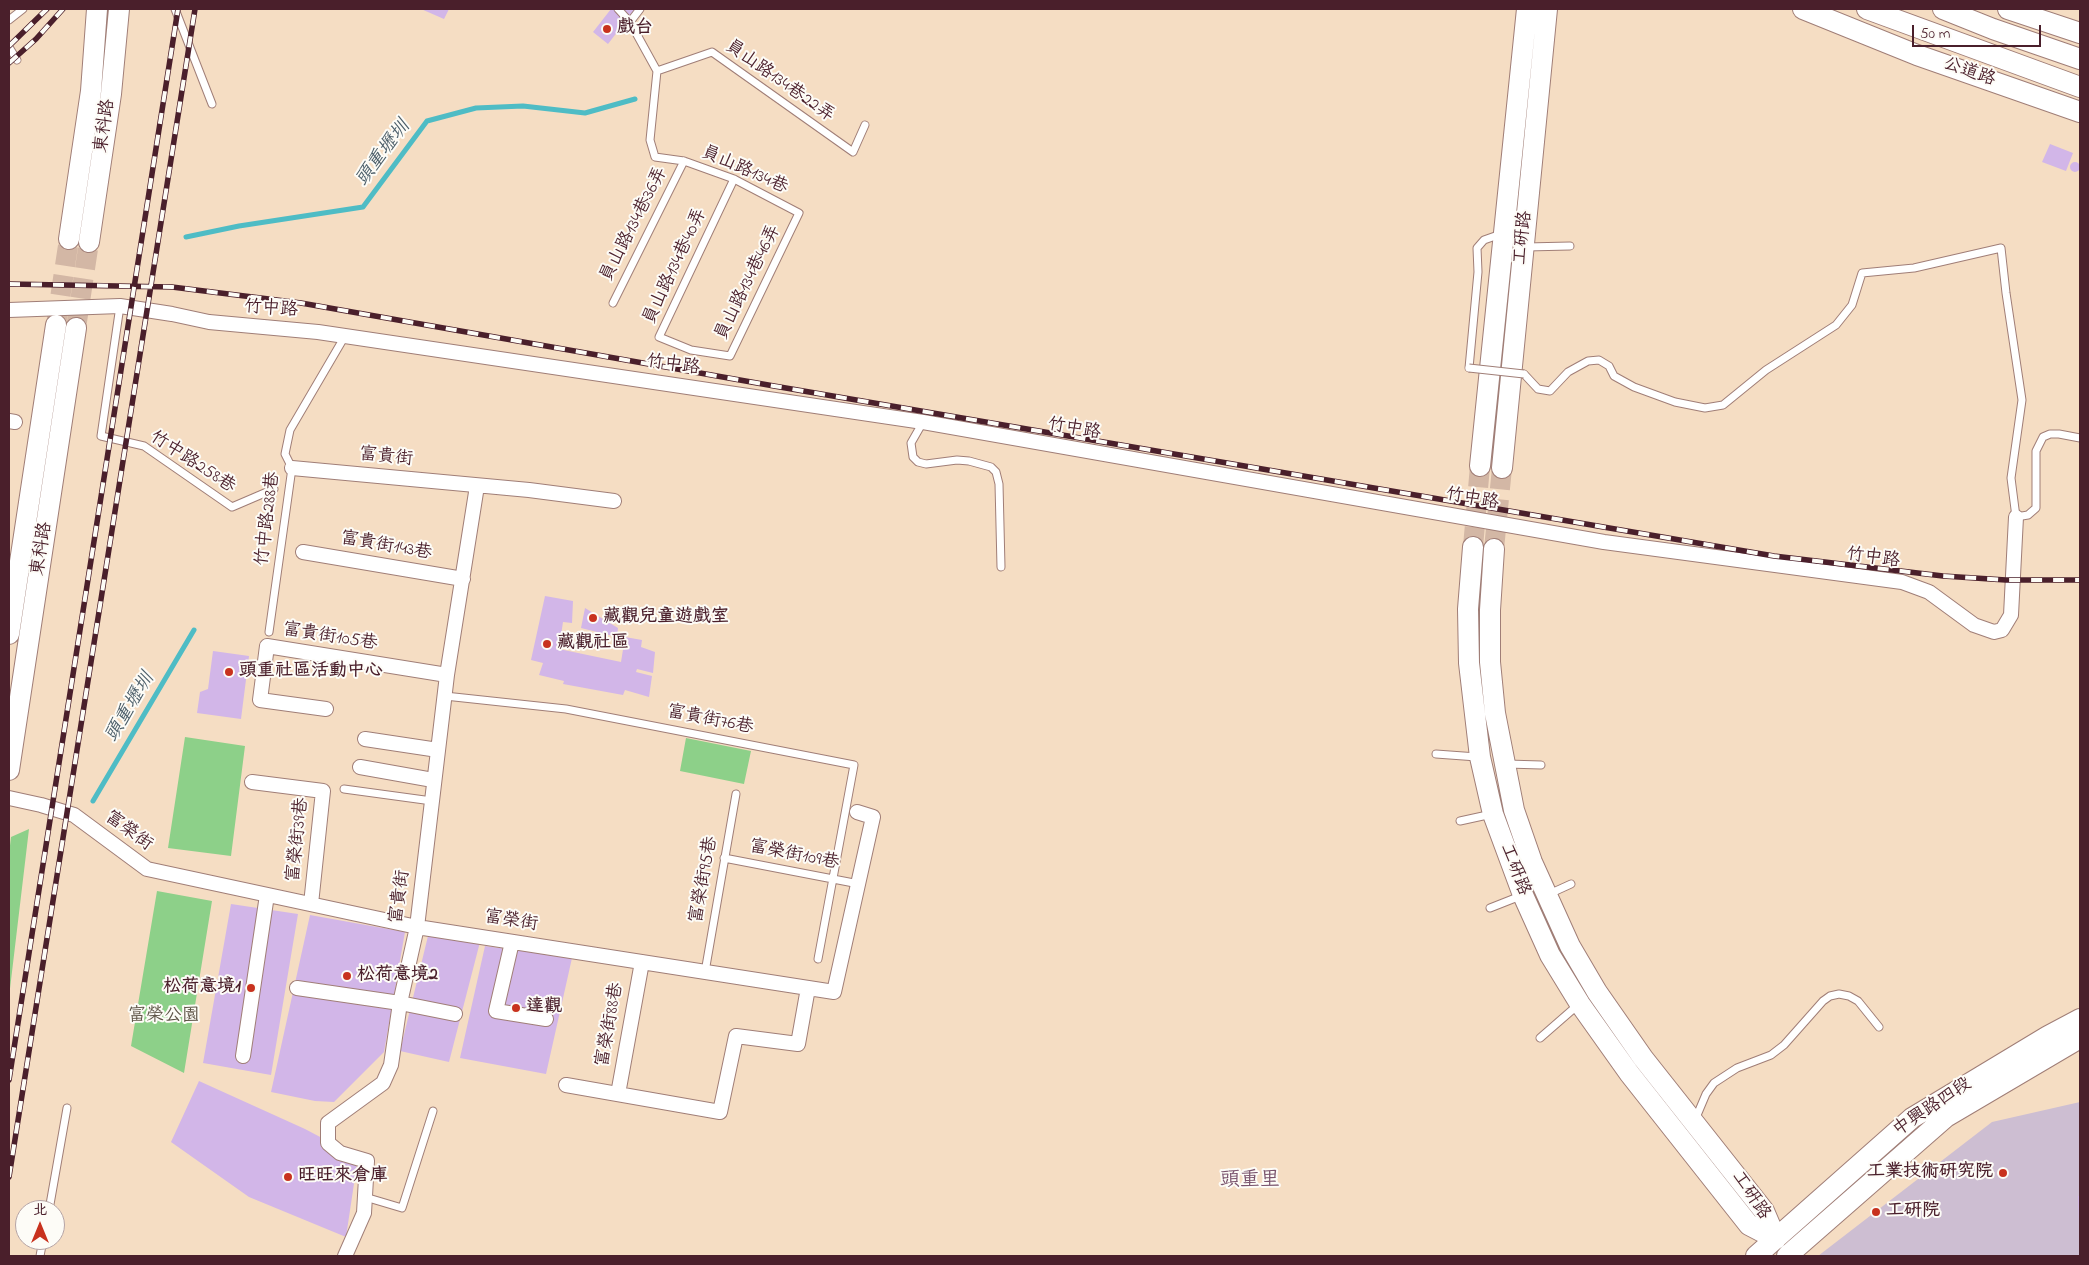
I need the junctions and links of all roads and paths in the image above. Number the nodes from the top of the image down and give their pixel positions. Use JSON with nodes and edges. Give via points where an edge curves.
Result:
{"nodes":[{"id":1,"x":23,"y":9,"type":"edge"},
{"id":2,"x":97,"y":9,"type":"edge"},
{"id":3,"x":119,"y":9,"type":"edge"},
{"id":4,"x":175,"y":9,"type":"edge"},
{"id":5,"x":618,"y":9,"type":"edge"},
{"id":6,"x":640,"y":9,"type":"edge"},
{"id":7,"x":1527,"y":9,"type":"edge"},
{"id":8,"x":1547,"y":9,"type":"edge"},
{"id":9,"x":1803,"y":9,"type":"edge"},
{"id":10,"x":1867,"y":9,"type":"edge"},
{"id":11,"x":1943,"y":9,"type":"edge"},
{"id":12,"x":2008,"y":9,"type":"edge"},
{"id":13,"x":9,"y":20,"type":"edge"},
{"id":14,"x":630,"y":22,"type":"junction"},
{"id":15,"x":2080,"y":33,"type":"edge"},
{"id":16,"x":9,"y":47,"type":"edge"},
{"id":17,"x":2080,"y":59,"type":"edge"},
{"id":18,"x":17,"y":60,"type":"dead end"},
{"id":19,"x":656,"y":71,"type":"junction"},
{"id":20,"x":2080,"y":87,"type":"edge"},
{"id":21,"x":212,"y":104,"type":"dead end"},
{"id":22,"x":2080,"y":112,"type":"edge"},
{"id":23,"x":865,"y":125,"type":"dead end"},
{"id":24,"x":684,"y":161,"type":"junction"},
{"id":25,"x":734,"y":179,"type":"junction"},
{"id":26,"x":799,"y":213,"type":"joint"},
{"id":27,"x":1504,"y":233,"type":"junction"},
{"id":28,"x":69,"y":239,"type":"tunnel mouth"},
{"id":29,"x":89,"y":242,"type":"tunnel mouth"},
{"id":30,"x":1570,"y":246,"type":"dead end"},
{"id":31,"x":1523,"y":247,"type":"junction"},
{"id":32,"x":613,"y":303,"type":"dead end"},
{"id":33,"x":120,"y":306,"type":"junction"},
{"id":34,"x":9,"y":310,"type":"edge"},
{"id":35,"x":345,"y":336,"type":"junction"},
{"id":36,"x":691,"y":350,"type":"joint"},
{"id":37,"x":923,"y":422,"type":"junction"},
{"id":38,"x":2080,"y":438,"type":"edge"},
{"id":39,"x":1480,"y":466,"type":"tunnel mouth"},
{"id":40,"x":292,"y":468,"type":"junction"},
{"id":41,"x":1502,"y":468,"type":"tunnel mouth"},
{"id":42,"x":476,"y":486,"type":"junction"},
{"id":43,"x":274,"y":488,"type":"dead end"},
{"id":44,"x":614,"y":501,"type":"dead end"},
{"id":45,"x":2016,"y":517,"type":"junction"},
{"id":46,"x":1473,"y":547,"type":"tunnel mouth"},
{"id":47,"x":1494,"y":549,"type":"tunnel mouth"},
{"id":48,"x":303,"y":552,"type":"dead end"},
{"id":49,"x":1001,"y":567,"type":"dead end"},
{"id":50,"x":463,"y":579,"type":"junction"},
{"id":51,"x":268,"y":632,"type":"dead end"},
{"id":52,"x":9,"y":634,"type":"edge"},
{"id":53,"x":447,"y":675,"type":"junction"},
{"id":54,"x":445,"y":696,"type":"junction"},
{"id":55,"x":326,"y":710,"type":"dead end"},
{"id":56,"x":364,"y":739,"type":"dead end"},
{"id":57,"x":438,"y":750,"type":"junction"},
{"id":58,"x":1436,"y":754,"type":"dead end"},
{"id":59,"x":1480,"y":757,"type":"junction"},
{"id":60,"x":1504,"y":764,"type":"junction"},
{"id":61,"x":1542,"y":765,"type":"dead end"},
{"id":62,"x":360,"y":766,"type":"dead end"},
{"id":63,"x":9,"y":770,"type":"edge"},
{"id":64,"x":433,"y":780,"type":"junction"},
{"id":65,"x":252,"y":782,"type":"dead end"},
{"id":66,"x":344,"y":790,"type":"dead end"},
{"id":67,"x":736,"y":794,"type":"dead end"},
{"id":68,"x":9,"y":798,"type":"edge"},
{"id":69,"x":432,"y":802,"type":"junction"},
{"id":70,"x":852,"y":811,"type":"junction"},
{"id":71,"x":1493,"y":814,"type":"junction"},
{"id":72,"x":1460,"y":821,"type":"dead end"},
{"id":73,"x":724,"y":858,"type":"junction"},
{"id":74,"x":832,"y":879,"type":"junction"},
{"id":75,"x":858,"y":884,"type":"junction"},
{"id":76,"x":1571,"y":884,"type":"dead end"},
{"id":77,"x":267,"y":895,"type":"junction"},
{"id":78,"x":1523,"y":895,"type":"junction"},
{"id":79,"x":1546,"y":896,"type":"junction"},
{"id":80,"x":311,"y":904,"type":"junction"},
{"id":81,"x":1490,"y":908,"type":"dead end"},
{"id":82,"x":417,"y":927,"type":"junction"},
{"id":83,"x":512,"y":942,"type":"junction"},
{"id":84,"x":818,"y":959,"type":"dead end"},
{"id":85,"x":642,"y":962,"type":"junction"},
{"id":86,"x":705,"y":972,"type":"junction"},
{"id":87,"x":297,"y":988,"type":"dead end"},
{"id":88,"x":808,"y":988,"type":"junction"},
{"id":89,"x":400,"y":1003,"type":"junction"},
{"id":90,"x":1580,"y":1004,"type":"junction"},
{"id":91,"x":455,"y":1014,"type":"dead end"},
{"id":92,"x":546,"y":1019,"type":"dead end"},
{"id":93,"x":2080,"y":1019,"type":"edge"},
{"id":94,"x":1879,"y":1027,"type":"dead end"},
{"id":95,"x":1540,"y":1038,"type":"dead end"},
{"id":96,"x":2080,"y":1038,"type":"edge"},
{"id":97,"x":243,"y":1056,"type":"dead end"},
{"id":98,"x":566,"y":1085,"type":"dead end"},
{"id":99,"x":618,"y":1094,"type":"junction"},
{"id":100,"x":67,"y":1108,"type":"dead end"},
{"id":101,"x":433,"y":1111,"type":"dead end"},
{"id":102,"x":1694,"y":1121,"type":"junction"},
{"id":103,"x":365,"y":1197,"type":"junction"},
{"id":104,"x":51,"y":1200,"type":"edge"},
{"id":105,"x":1776,"y":1239,"type":"junction"},
{"id":106,"x":1793,"y":1255,"type":"edge"},
{"id":107,"x":346,"y":1256,"type":"edge"},
{"id":108,"x":1756,"y":1256,"type":"edge"}],
"edges":[{"from":1,"to":13,"type":"lane"},
{"from":2,"to":28,"type":"street","name":"東科路","via":[[91,91]]},
{"from":3,"to":29,"type":"street","name":"東科路","via":[[111,94]]},
{"from":4,"to":21,"type":"lane"},
{"from":5,"to":14,"type":"lane"},
{"from":6,"to":14,"type":"lane"},
{"from":7,"to":27,"type":"street","name":"工研路"},
{"from":8,"to":31,"type":"street","name":"工研路"},
{"from":9,"to":22,"type":"street","name":"公道路","via":[[1917,56]]},
{"from":10,"to":20,"type":"street","name":"公道路"},
{"from":11,"to":17,"type":"street"},
{"from":12,"to":15,"type":"street"},
{"from":14,"to":19,"type":"lane"},
{"from":16,"to":18,"type":"lane"},
{"from":19,"to":23,"type":"lane","name":"員山路134巷22弄","via":[[712,52],[853,152]]},
{"from":19,"to":24,"type":"lane","name":"員山路134巷","via":[[650,140],[655,157]]},
{"from":24,"to":25,"type":"lane","name":"員山路134巷"},
{"from":24,"to":32,"type":"lane","name":"員山路134巷36弄"},
{"from":25,"to":26,"type":"lane","name":"員山路134巷"},
{"from":25,"to":36,"type":"lane","name":"員山路134巷40弄","via":[[659,337]]},
{"from":26,"to":36,"type":"lane","name":"員山路134巷46弄","via":[[730,356]]},
{"from":27,"to":39,"type":"street","name":"工研路"},
{"from":27,"to":45,"type":"lane","bridge":true,"via":[[1484,240],[1477,248],[1470,368],[1524,374],[1538,389],[1550,390],[1568,372],[1588,361],[1599,360],[1609,366],[1614,376],[1634,387],[1675,402],[1705,408],[1722,405],[1766,370],[1836,325],[1852,304],[1862,273],[1914,268],[2001,248],[2022,400],[2011,478]]},
{"from":30,"to":31,"type":"lane"},
{"from":31,"to":41,"type":"street","name":"工研路"},
{"from":33,"to":34,"type":"street","name":"竹中路"},
{"from":33,"to":35,"type":"street","name":"竹中路","via":[[239,327]]},
{"from":33,"to":43,"type":"lane","name":"竹中路258巷","via":[[101,436],[144,446],[232,508]]},
{"from":35,"to":37,"type":"street","name":"竹中路"},
{"from":35,"to":40,"type":"lane","name":"竹中路288巷","via":[[290,430],[285,454]]},
{"from":37,"to":45,"type":"street","name":"竹中路","via":[[1604,542],[1902,582],[1930,592],[1974,625],[1994,632],[2002,630],[2011,615]]},
{"from":37,"to":49,"type":"lane","via":[[911,443],[913,457],[918,462],[970,461],[991,467],[996,472]]},
{"from":38,"to":45,"type":"lane","via":[[2059,434],[2043,437],[2036,451],[2036,508],[2028,516]]},
{"from":40,"to":42,"type":"street","name":"富貴街"},
{"from":40,"to":51,"type":"lane","name":"竹中路288巷"},
{"from":42,"to":44,"type":"street","name":"富貴街"},
{"from":42,"to":50,"type":"street","name":"富貴街"},
{"from":46,"to":59,"type":"street","name":"工研路","via":[[1468,609],[1469,663]]},
{"from":47,"to":60,"type":"street","name":"工研路","via":[[1490,662]]},
{"from":48,"to":50,"type":"street","name":"富貴街143巷"},
{"from":50,"to":53,"type":"street","name":"富貴街"},
{"from":52,"to":63,"type":"street","name":"東科路","via":[[66,327]]},
{"from":53,"to":54,"type":"street","name":"富貴街"},
{"from":53,"to":55,"type":"street","name":"富貴街105巷","via":[[267,646],[260,700]]},
{"from":54,"to":57,"type":"street","name":"富貴街"},
{"from":54,"to":70,"type":"lane","name":"富貴街76巷","via":[[566,709],[854,765]]},
{"from":56,"to":57,"type":"street"},
{"from":57,"to":64,"type":"street","name":"富貴街"},
{"from":58,"to":59,"type":"lane"},
{"from":59,"to":71,"type":"street","name":"工研路"},
{"from":60,"to":61,"type":"lane"},
{"from":60,"to":79,"type":"street","name":"工研路","via":[[1514,810]]},
{"from":62,"to":64,"type":"street"},
{"from":64,"to":69,"type":"street","name":"富貴街"},
{"from":65,"to":80,"type":"street","name":"富榮街39巷","via":[[323,791]]},
{"from":66,"to":69,"type":"lane"},
{"from":67,"to":73,"type":"lane","name":"富榮街95巷"},
{"from":68,"to":77,"type":"street","name":"富榮街","via":[[74,815],[147,869]]},
{"from":69,"to":82,"type":"street","name":"富貴街"},
{"from":70,"to":74,"type":"lane","name":"富貴街76巷"},
{"from":70,"to":75,"type":"street","name":"富榮街","via":[[874,817]]},
{"from":71,"to":72,"type":"lane"},
{"from":71,"to":78,"type":"street","name":"工研路"},
{"from":73,"to":74,"type":"lane","name":"富榮街109巷"},
{"from":73,"to":86,"type":"lane","name":"富榮街95巷"},
{"from":74,"to":75,"type":"lane","name":"富榮街109巷"},
{"from":74,"to":84,"type":"lane","name":"富貴街76巷"},
{"from":75,"to":88,"type":"street","name":"富榮街","via":[[834,992]]},
{"from":76,"to":79,"type":"lane"},
{"from":77,"to":80,"type":"street","name":"富榮街"},
{"from":77,"to":97,"type":"street"},
{"from":78,"to":81,"type":"lane"},
{"from":78,"to":90,"type":"street","name":"工研路","via":[[1550,954]]},
{"from":79,"to":102,"type":"street","name":"工研路","via":[[1597,992]]},
{"from":80,"to":82,"type":"street","name":"富榮街"},
{"from":82,"to":83,"type":"street","name":"富榮街"},
{"from":82,"to":89,"type":"street","name":"富貴街"},
{"from":83,"to":85,"type":"street","name":"富榮街"},
{"from":83,"to":92,"type":"street","via":[[496,1011]]},
{"from":85,"to":86,"type":"street","name":"富榮街"},
{"from":85,"to":99,"type":"street","name":"富榮街88巷"},
{"from":86,"to":88,"type":"street","name":"富榮街"},
{"from":87,"to":89,"type":"street"},
{"from":88,"to":99,"type":"street","name":"富榮街88巷","via":[[798,1044],[736,1036],[720,1112]]},
{"from":89,"to":91,"type":"street"},
{"from":89,"to":103,"type":"street","name":"富貴街","via":[[391,1065],[383,1083],[328,1123],[328,1142],[340,1153],[367,1161]]},
{"from":90,"to":95,"type":"lane"},
{"from":90,"to":105,"type":"street","name":"工研路","via":[[1629,1073],[1749,1225]]},
{"from":93,"to":105,"type":"street","name":"中興路四段","via":[[1912,1118]]},
{"from":94,"to":102,"type":"lane","via":[[1858,1001],[1839,994],[1830,996],[1771,1055],[1737,1068],[1714,1084]]},
{"from":96,"to":106,"type":"street","name":"中興路四段","via":[[1946,1117]]},
{"from":98,"to":99,"type":"street","name":"富榮街88巷"},
{"from":100,"to":104,"type":"lane"},
{"from":101,"to":103,"type":"lane","via":[[402,1208]]},
{"from":102,"to":105,"type":"street","name":"工研路","via":[[1764,1211]]},
{"from":103,"to":107,"type":"street","name":"富貴街","via":[[364,1213]]},
{"from":105,"to":106,"type":"street"},
{"from":105,"to":108,"type":"street","name":"中興路四段"}]}
